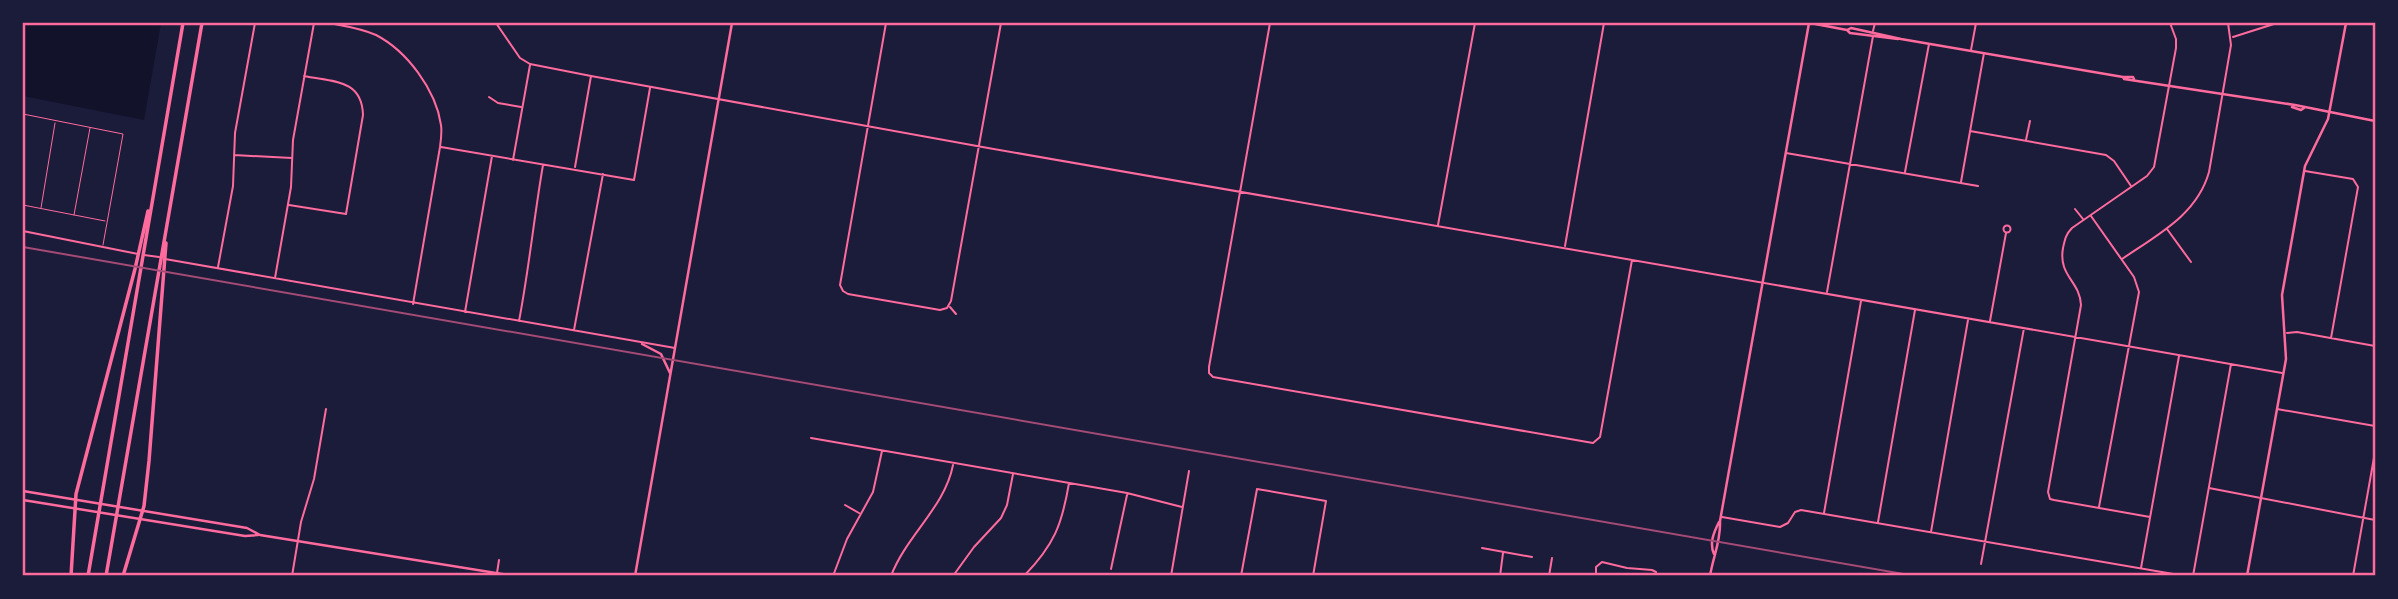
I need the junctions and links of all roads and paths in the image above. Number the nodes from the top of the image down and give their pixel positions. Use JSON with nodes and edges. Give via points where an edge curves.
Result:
{"nodes":[{"id":1,"x":183,"y":23,"type":"edge"},
{"id":2,"x":202,"y":23,"type":"edge"},
{"id":3,"x":255,"y":23,"type":"edge"},
{"id":4,"x":314,"y":23,"type":"edge"},
{"id":5,"x":329,"y":23,"type":"edge"},
{"id":6,"x":496,"y":23,"type":"edge"},
{"id":7,"x":732,"y":23,"type":"edge"},
{"id":8,"x":886,"y":23,"type":"edge"},
{"id":9,"x":1001,"y":23,"type":"edge"},
{"id":10,"x":1270,"y":23,"type":"edge"},
{"id":11,"x":1475,"y":23,"type":"edge"},
{"id":12,"x":1604,"y":23,"type":"edge"},
{"id":13,"x":1809,"y":23,"type":"edge"},
{"id":14,"x":1875,"y":23,"type":"edge"},
{"id":15,"x":1976,"y":23,"type":"edge"},
{"id":16,"x":2170,"y":23,"type":"edge"},
{"id":17,"x":2228,"y":23,"type":"edge"},
{"id":18,"x":2277,"y":23,"type":"edge"},
{"id":19,"x":2346,"y":23,"type":"edge"},
{"id":20,"x":1873,"y":34,"type":"junction"},
{"id":21,"x":2232,"y":38,"type":"junction"},
{"id":22,"x":1929,"y":44,"type":"junction"},
{"id":23,"x":1971,"y":51,"type":"junction"},
{"id":24,"x":1984,"y":53,"type":"junction"},
{"id":25,"x":530,"y":64,"type":"junction"},
{"id":26,"x":304,"y":76,"type":"junction"},
{"id":27,"x":591,"y":76,"type":"junction"},
{"id":28,"x":2170,"y":85,"type":"junction"},
{"id":29,"x":650,"y":87,"type":"junction"},
{"id":30,"x":2223,"y":95,"type":"junction"},
{"id":31,"x":489,"y":97,"type":"dead end"},
{"id":32,"x":718,"y":99,"type":"junction"},
{"id":33,"x":522,"y":107,"type":"junction"},
{"id":34,"x":2330,"y":113,"type":"junction"},
{"id":35,"x":23,"y":114,"type":"edge"},
{"id":36,"x":56,"y":121,"type":"junction"},
{"id":37,"x":2029,"y":121,"type":"dead end"},
{"id":38,"x":2375,"y":121,"type":"edge"},
{"id":39,"x":867,"y":126,"type":"junction"},
{"id":40,"x":90,"y":127,"type":"junction"},
{"id":41,"x":1970,"y":131,"type":"junction"},
{"id":42,"x":2026,"y":141,"type":"junction"},
{"id":43,"x":979,"y":146,"type":"junction"},
{"id":44,"x":440,"y":147,"type":"junction"},
{"id":45,"x":1786,"y":153,"type":"junction"},
{"id":46,"x":234,"y":155,"type":"junction"},
{"id":47,"x":492,"y":156,"type":"junction"},
{"id":48,"x":159,"y":158,"type":"junction"},
{"id":49,"x":293,"y":158,"type":"junction"},
{"id":50,"x":513,"y":161,"type":"junction"},
{"id":51,"x":1851,"y":164,"type":"junction"},
{"id":52,"x":543,"y":165,"type":"junction"},
{"id":53,"x":575,"y":168,"type":"junction"},
{"id":54,"x":2304,"y":171,"type":"junction"},
{"id":55,"x":603,"y":173,"type":"junction"},
{"id":56,"x":1905,"y":173,"type":"junction"},
{"id":57,"x":1961,"y":183,"type":"junction"},
{"id":58,"x":1978,"y":186,"type":"dead end"},
{"id":59,"x":2131,"y":186,"type":"junction"},
{"id":60,"x":1240,"y":191,"type":"junction"},
{"id":61,"x":23,"y":205,"type":"edge"},
{"id":62,"x":288,"y":205,"type":"junction"},
{"id":63,"x":41,"y":208,"type":"junction"},
{"id":64,"x":2075,"y":209,"type":"dead end"},
{"id":65,"x":74,"y":215,"type":"junction"},
{"id":66,"x":2090,"y":215,"type":"junction"},
{"id":67,"x":2083,"y":220,"type":"junction"},
{"id":68,"x":107,"y":221,"type":"junction"},
{"id":69,"x":167,"y":221,"type":"junction"},
{"id":70,"x":1438,"y":226,"type":"junction"},
{"id":71,"x":2167,"y":228,"type":"junction"},
{"id":72,"x":23,"y":231,"type":"edge"},
{"id":73,"x":2006,"y":233,"type":"dead end"},
{"id":74,"x":103,"y":247,"type":"junction"},
{"id":75,"x":1565,"y":247,"type":"junction"},
{"id":76,"x":1632,"y":259,"type":"junction"},
{"id":77,"x":2122,"y":259,"type":"junction"},
{"id":78,"x":2191,"y":262,"type":"dead end"},
{"id":79,"x":218,"y":268,"type":"junction"},
{"id":80,"x":275,"y":279,"type":"junction"},
{"id":81,"x":1762,"y":282,"type":"junction"},
{"id":82,"x":1827,"y":293,"type":"junction"},
{"id":83,"x":1861,"y":299,"type":"junction"},
{"id":84,"x":413,"y":303,"type":"junction"},
{"id":85,"x":948,"y":307,"type":"junction"},
{"id":86,"x":1915,"y":309,"type":"junction"},
{"id":87,"x":465,"y":313,"type":"junction"},
{"id":88,"x":956,"y":314,"type":"dead end"},
{"id":89,"x":1969,"y":318,"type":"junction"},
{"id":90,"x":519,"y":322,"type":"junction"},
{"id":91,"x":1990,"y":322,"type":"junction"},
{"id":92,"x":2024,"y":328,"type":"junction"},
{"id":93,"x":574,"y":331,"type":"junction"},
{"id":94,"x":2285,"y":334,"type":"junction"},
{"id":95,"x":2076,"y":337,"type":"junction"},
{"id":96,"x":2331,"y":338,"type":"junction"},
{"id":97,"x":642,"y":344,"type":"junction"},
{"id":98,"x":2128,"y":346,"type":"junction"},
{"id":99,"x":2375,"y":346,"type":"edge"},
{"id":100,"x":675,"y":348,"type":"junction"},
{"id":101,"x":2179,"y":355,"type":"junction"},
{"id":102,"x":2231,"y":364,"type":"junction"},
{"id":103,"x":670,"y":373,"type":"junction"},
{"id":104,"x":2283,"y":373,"type":"junction"},
{"id":105,"x":326,"y":409,"type":"dead end"},
{"id":106,"x":2277,"y":409,"type":"junction"},
{"id":107,"x":2375,"y":426,"type":"edge"},
{"id":108,"x":811,"y":438,"type":"dead end"},
{"id":109,"x":882,"y":450,"type":"junction"},
{"id":110,"x":2375,"y":452,"type":"edge"},
{"id":111,"x":953,"y":463,"type":"junction"},
{"id":112,"x":1189,"y":471,"type":"dead end"},
{"id":113,"x":1014,"y":473,"type":"junction"},
{"id":114,"x":1069,"y":483,"type":"junction"},
{"id":115,"x":2209,"y":488,"type":"junction"},
{"id":116,"x":23,"y":491,"type":"edge"},
{"id":117,"x":1128,"y":493,"type":"junction"},
{"id":118,"x":23,"y":500,"type":"edge"},
{"id":119,"x":75,"y":500,"type":"junction"},
{"id":120,"x":2260,"y":500,"type":"junction"},
{"id":121,"x":845,"y":505,"type":"dead end"},
{"id":122,"x":1182,"y":507,"type":"junction"},
{"id":123,"x":74,"y":508,"type":"junction"},
{"id":124,"x":2098,"y":508,"type":"junction"},
{"id":125,"x":142,"y":512,"type":"junction"},
{"id":126,"x":860,"y":513,"type":"junction"},
{"id":127,"x":1824,"y":514,"type":"junction"},
{"id":128,"x":2150,"y":517,"type":"junction"},
{"id":129,"x":2363,"y":518,"type":"junction"},
{"id":130,"x":1720,"y":519,"type":"junction"},
{"id":131,"x":141,"y":520,"type":"junction"},
{"id":132,"x":2375,"y":520,"type":"edge"},
{"id":133,"x":1878,"y":523,"type":"junction"},
{"id":134,"x":1931,"y":533,"type":"junction"},
{"id":135,"x":258,"y":534,"type":"junction"},
{"id":136,"x":298,"y":541,"type":"junction"},
{"id":137,"x":1986,"y":542,"type":"junction"},
{"id":138,"x":1482,"y":548,"type":"dead end"},
{"id":139,"x":1504,"y":552,"type":"junction"},
{"id":140,"x":1714,"y":554,"type":"junction"},
{"id":141,"x":1532,"y":557,"type":"dead end"},
{"id":142,"x":1552,"y":558,"type":"dead end"},
{"id":143,"x":499,"y":560,"type":"dead end"},
{"id":144,"x":1981,"y":564,"type":"dead end"},
{"id":145,"x":1111,"y":569,"type":"dead end"},
{"id":146,"x":2141,"y":569,"type":"junction"},
{"id":147,"x":478,"y":570,"type":"junction"},
{"id":148,"x":497,"y":573,"type":"junction"},
{"id":149,"x":71,"y":576,"type":"edge"},
{"id":150,"x":88,"y":576,"type":"edge"},
{"id":151,"x":106,"y":576,"type":"edge"},
{"id":152,"x":123,"y":576,"type":"edge"},
{"id":153,"x":292,"y":576,"type":"edge"},
{"id":154,"x":477,"y":576,"type":"edge"},
{"id":155,"x":514,"y":576,"type":"edge"},
{"id":156,"x":635,"y":576,"type":"edge"},
{"id":157,"x":833,"y":576,"type":"edge"},
{"id":158,"x":891,"y":576,"type":"edge"},
{"id":159,"x":953,"y":576,"type":"edge"},
{"id":160,"x":1024,"y":576,"type":"edge"},
{"id":161,"x":1171,"y":576,"type":"edge"},
{"id":162,"x":1241,"y":576,"type":"edge"},
{"id":163,"x":1313,"y":576,"type":"edge"},
{"id":164,"x":1500,"y":576,"type":"edge"},
{"id":165,"x":1549,"y":576,"type":"edge"},
{"id":166,"x":1596,"y":576,"type":"edge"},
{"id":167,"x":1656,"y":576,"type":"edge"},
{"id":168,"x":1710,"y":576,"type":"edge"},
{"id":169,"x":2185,"y":576,"type":"edge"},
{"id":170,"x":2193,"y":576,"type":"edge"},
{"id":171,"x":2247,"y":576,"type":"edge"},
{"id":172,"x":2353,"y":576,"type":"edge"}],
"edges":[{"from":1,"to":48,"type":"highway"},
{"from":2,"to":69,"type":"highway"},
{"from":3,"to":46,"type":"street"},
{"from":4,"to":26,"type":"street"},
{"from":5,"to":44,"type":"street","via":[[375,35],[410,62],[434,101],[441,126]]},
{"from":6,"to":25,"type":"street","via":[[520,58]]},
{"from":7,"to":32,"type":"main road"},
{"from":8,"to":39,"type":"street"},
{"from":9,"to":43,"type":"street"},
{"from":10,"to":60,"type":"street"},
{"from":11,"to":70,"type":"street"},
{"from":12,"to":75,"type":"street"},
{"from":13,"to":20,"type":"main road"},
{"from":13,"to":45,"type":"main road"},
{"from":14,"to":20,"type":"street"},
{"from":15,"to":23,"type":"street"},
{"from":16,"to":28,"type":"street","via":[[2177,45]]},
{"from":17,"to":21,"type":"street"},
{"from":18,"to":21,"type":"street"},
{"from":19,"to":34,"type":"main road"},
{"from":20,"to":22,"type":"main road"},
{"from":20,"to":51,"type":"street"},
{"from":21,"to":30,"type":"street"},
{"from":22,"to":23,"type":"main road"},
{"from":22,"to":56,"type":"street"},
{"from":23,"to":24,"type":"main road"},
{"from":24,"to":28,"type":"main road"},
{"from":24,"to":41,"type":"street"},
{"from":25,"to":27,"type":"street"},
{"from":25,"to":33,"type":"street"},
{"from":26,"to":49,"type":"street"},
{"from":26,"to":62,"type":"street","via":[[342,83],[359,93],[363,115],[346,214]]},
{"from":27,"to":29,"type":"street"},
{"from":27,"to":53,"type":"street"},
{"from":28,"to":30,"type":"main road"},
{"from":28,"to":59,"type":"street","via":[[2155,163],[2149,174]]},
{"from":29,"to":32,"type":"street"},
{"from":29,"to":55,"type":"street","via":[[634,180]]},
{"from":30,"to":34,"type":"main road"},
{"from":30,"to":71,"type":"street","via":[[2204,188],[2189,210]]},
{"from":31,"to":33,"type":"street"},
{"from":32,"to":39,"type":"street"},
{"from":32,"to":100,"type":"main road"},
{"from":33,"to":50,"type":"street"},
{"from":34,"to":38,"type":"main road"},
{"from":34,"to":54,"type":"main road"},
{"from":35,"to":36,"type":"lane"},
{"from":36,"to":40,"type":"lane"},
{"from":36,"to":63,"type":"lane"},
{"from":37,"to":42,"type":"street"},
{"from":39,"to":43,"type":"street"},
{"from":39,"to":85,"type":"street","via":[[841,288],[847,293],[939,310]]},
{"from":40,"to":65,"type":"lane"},
{"from":40,"to":68,"type":"lane","via":[[123,134]]},
{"from":41,"to":42,"type":"street"},
{"from":41,"to":57,"type":"street"},
{"from":42,"to":59,"type":"street","via":[[2106,155]]},
{"from":43,"to":60,"type":"street"},
{"from":43,"to":85,"type":"street"},
{"from":44,"to":47,"type":"street"},
{"from":44,"to":84,"type":"street"},
{"from":45,"to":51,"type":"street"},
{"from":45,"to":81,"type":"main road"},
{"from":46,"to":49,"type":"street"},
{"from":46,"to":79,"type":"street"},
{"from":47,"to":50,"type":"street"},
{"from":47,"to":87,"type":"street"},
{"from":48,"to":119,"type":"highway"},
{"from":48,"to":150,"type":"highway"},
{"from":49,"to":62,"type":"street"},
{"from":50,"to":52,"type":"street"},
{"from":51,"to":56,"type":"street"},
{"from":51,"to":82,"type":"street"},
{"from":52,"to":53,"type":"street"},
{"from":52,"to":90,"type":"street"},
{"from":53,"to":55,"type":"street"},
{"from":54,"to":94,"type":"main road","via":[[2282,295]]},
{"from":54,"to":96,"type":"street","via":[[2357,182]]},
{"from":55,"to":93,"type":"street"},
{"from":56,"to":57,"type":"street"},
{"from":57,"to":58,"type":"street"},
{"from":59,"to":66,"type":"street"},
{"from":60,"to":70,"type":"street"},
{"from":60,"to":76,"type":"street","via":[[1209,366],[1209,373],[1220,379],[1596,442]]},
{"from":61,"to":63,"type":"lane"},
{"from":62,"to":80,"type":"street"},
{"from":63,"to":65,"type":"lane"},
{"from":64,"to":67,"type":"street"},
{"from":65,"to":68,"type":"lane"},
{"from":66,"to":67,"type":"street"},
{"from":66,"to":77,"type":"street"},
{"from":67,"to":95,"type":"street","via":[[2068,232],[2062,260],[2081,299]]},
{"from":68,"to":74,"type":"lane"},
{"from":69,"to":125,"type":"highway"},
{"from":69,"to":151,"type":"highway"},
{"from":70,"to":75,"type":"street"},
{"from":71,"to":77,"type":"street"},
{"from":71,"to":78,"type":"street"},
{"from":72,"to":74,"type":"street"},
{"from":73,"to":91,"type":"street"},
{"from":74,"to":79,"type":"street"},
{"from":75,"to":76,"type":"street"},
{"from":76,"to":81,"type":"street"},
{"from":77,"to":98,"type":"street","via":[[2139,292]]},
{"from":79,"to":80,"type":"street"},
{"from":80,"to":84,"type":"street"},
{"from":81,"to":82,"type":"street"},
{"from":81,"to":130,"type":"main road"},
{"from":82,"to":83,"type":"street"},
{"from":83,"to":86,"type":"street"},
{"from":83,"to":127,"type":"street"},
{"from":84,"to":87,"type":"street"},
{"from":85,"to":88,"type":"street"},
{"from":86,"to":89,"type":"street"},
{"from":86,"to":133,"type":"street"},
{"from":87,"to":90,"type":"street"},
{"from":89,"to":91,"type":"street"},
{"from":89,"to":134,"type":"street"},
{"from":90,"to":93,"type":"street"},
{"from":91,"to":92,"type":"street"},
{"from":92,"to":95,"type":"street"},
{"from":92,"to":137,"type":"street"},
{"from":93,"to":97,"type":"street"},
{"from":94,"to":96,"type":"street"},
{"from":94,"to":104,"type":"main road"},
{"from":95,"to":98,"type":"street"},
{"from":95,"to":124,"type":"street","via":[[2049,497]]},
{"from":96,"to":99,"type":"street"},
{"from":97,"to":100,"type":"street"},
{"from":97,"to":103,"type":"main road","via":[[662,354]]},
{"from":98,"to":101,"type":"street"},
{"from":98,"to":124,"type":"street"},
{"from":100,"to":103,"type":"main road"},
{"from":101,"to":102,"type":"street"},
{"from":101,"to":128,"type":"street"},
{"from":102,"to":104,"type":"street"},
{"from":102,"to":115,"type":"street"},
{"from":103,"to":156,"type":"main road"},
{"from":104,"to":106,"type":"main road"},
{"from":105,"to":136,"type":"street"},
{"from":106,"to":107,"type":"street"},
{"from":106,"to":120,"type":"main road"},
{"from":108,"to":109,"type":"street"},
{"from":109,"to":111,"type":"street"},
{"from":109,"to":126,"type":"street","via":[[878,478]]},
{"from":110,"to":129,"type":"street"},
{"from":111,"to":113,"type":"street"},
{"from":111,"to":158,"type":"street","via":[[949,484]]},
{"from":112,"to":122,"type":"street"},
{"from":113,"to":114,"type":"street"},
{"from":113,"to":159,"type":"street","via":[[1001,518]]},
{"from":114,"to":117,"type":"street"},
{"from":114,"to":160,"type":"street","via":[[1062,520],[1051,544]]},
{"from":115,"to":120,"type":"street"},
{"from":115,"to":170,"type":"street"},
{"from":116,"to":119,"type":"main road"},
{"from":117,"to":122,"type":"street"},
{"from":117,"to":145,"type":"street"},
{"from":118,"to":123,"type":"main road"},
{"from":119,"to":123,"type":"highway"},
{"from":119,"to":125,"type":"main road"},
{"from":120,"to":129,"type":"street"},
{"from":120,"to":171,"type":"main road"},
{"from":121,"to":126,"type":"street"},
{"from":122,"to":161,"type":"street"},
{"from":123,"to":131,"type":"main road"},
{"from":123,"to":149,"type":"highway"},
{"from":124,"to":128,"type":"street"},
{"from":125,"to":131,"type":"highway"},
{"from":125,"to":135,"type":"main road","via":[[247,528]]},
{"from":126,"to":157,"type":"street"},
{"from":127,"to":130,"type":"street","via":[[1797,510],[1780,527]]},
{"from":127,"to":133,"type":"street"},
{"from":128,"to":146,"type":"street"},
{"from":129,"to":132,"type":"street"},
{"from":129,"to":172,"type":"street"},
{"from":130,"to":140,"type":"main road"},
{"from":130,"to":140,"type":"main road","via":[[1713,535]]},
{"from":131,"to":135,"type":"main road","via":[[245,537]]},
{"from":131,"to":152,"type":"highway"},
{"from":133,"to":134,"type":"street"},
{"from":134,"to":137,"type":"street"},
{"from":135,"to":136,"type":"main road"},
{"from":136,"to":147,"type":"main road"},
{"from":136,"to":153,"type":"street"},
{"from":137,"to":144,"type":"street"},
{"from":137,"to":146,"type":"street"},
{"from":138,"to":139,"type":"street"},
{"from":139,"to":141,"type":"street"},
{"from":139,"to":164,"type":"street"},
{"from":140,"to":168,"type":"main road"},
{"from":142,"to":165,"type":"street"},
{"from":143,"to":148,"type":"street"},
{"from":146,"to":169,"type":"street"},
{"from":147,"to":148,"type":"main road"},
{"from":147,"to":154,"type":"street"},
{"from":148,"to":155,"type":"main road"},
{"from":162,"to":163,"type":"street","via":[[1257,489],[1326,501]]},
{"from":166,"to":167,"type":"street","via":[[1598,563],[1607,562],[1653,570]]}]}
